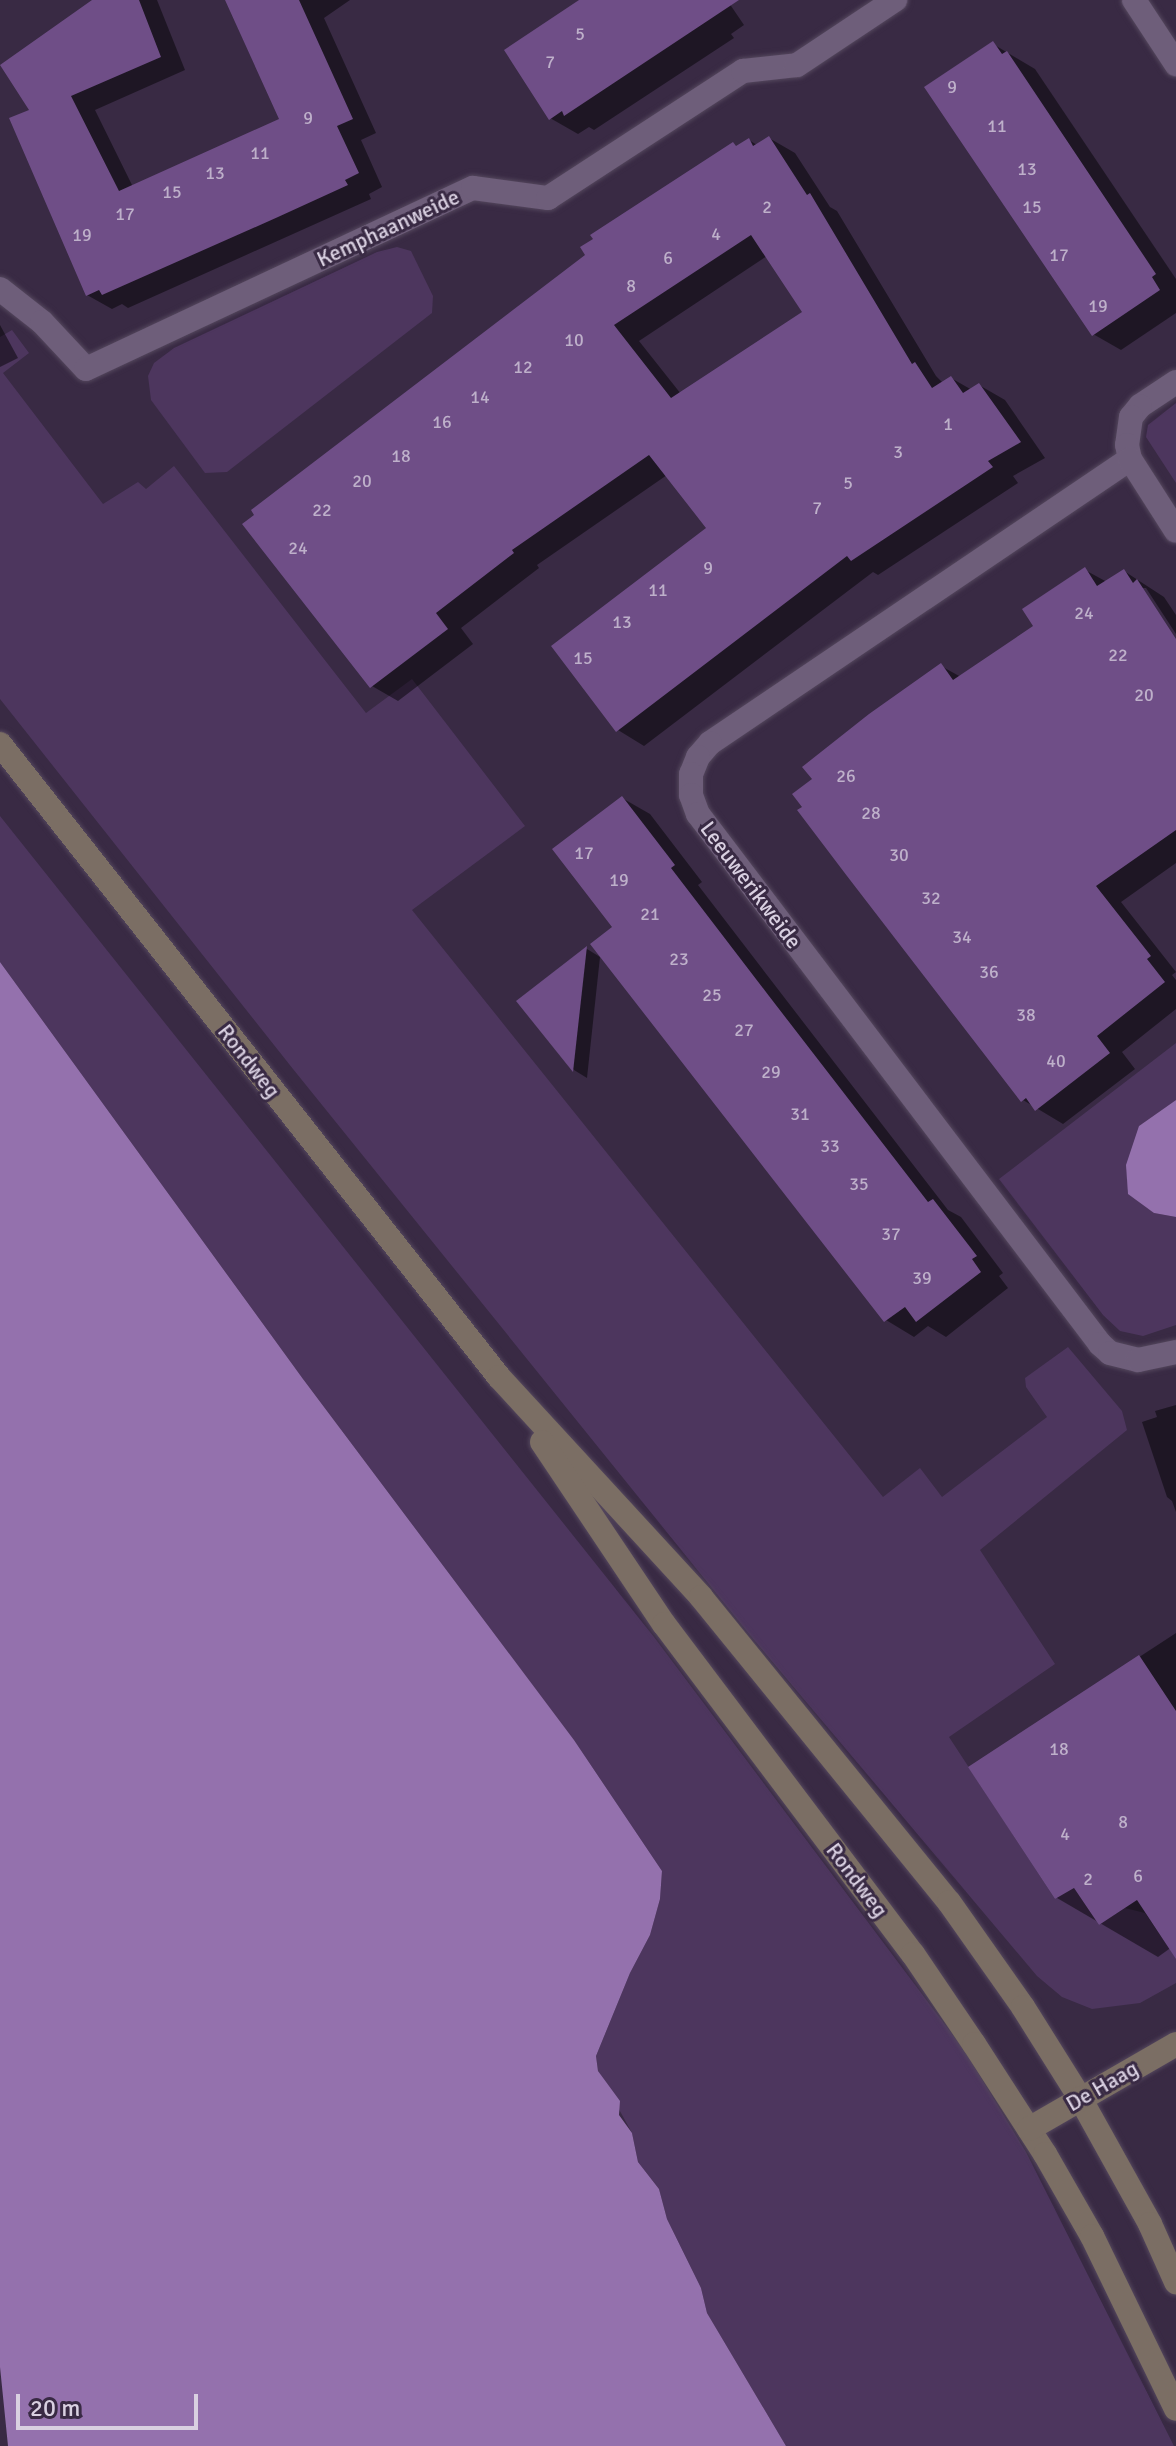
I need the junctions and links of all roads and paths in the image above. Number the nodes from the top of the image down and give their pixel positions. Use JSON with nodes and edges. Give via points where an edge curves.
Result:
{"nodes":[{"id":1,"x":895,"y":0,"type":"edge"},
{"id":2,"x":1134,"y":0,"type":"edge"},
{"id":3,"x":1176,"y":64,"type":"edge"},
{"id":4,"x":0,"y":289,"type":"edge"},
{"id":5,"x":1176,"y":382,"type":"edge"},
{"id":6,"x":1130,"y":459,"type":"junction"},
{"id":7,"x":1176,"y":531,"type":"edge"},
{"id":8,"x":0,"y":744,"type":"edge"},
{"id":9,"x":1176,"y":1352,"type":"edge"},
{"id":10,"x":499,"y":1377,"type":"junction"},
{"id":11,"x":1176,"y":2044,"type":"edge"},
{"id":12,"x":1080,"y":2098,"type":"junction"},
{"id":13,"x":1029,"y":2129,"type":"junction"},
{"id":14,"x":1176,"y":2282,"type":"edge"},
{"id":15,"x":1176,"y":2409,"type":"edge"}],
"edges":[{"from":1,"to":4,"type":"street","name":"Kemphaanweide","via":[[797,65],[743,71],[548,198],[473,188],[86,369],[42,322]]},
{"from":2,"to":3,"type":"street"},
{"from":5,"to":6,"type":"street","via":[[1131,417]]},
{"from":6,"to":7,"type":"street"},
{"from":6,"to":9,"type":"street","name":"Leeuwerikweide","via":[[710,743],[691,774],[691,795],[698,814],[1100,1344],[1110,1353],[1138,1360]]},
{"from":8,"to":10,"type":"main road","name":"Rondweg"},
{"from":10,"to":12,"type":"main road","name":"Rondweg","via":[[701,1597],[895,1834],[983,1948]]},
{"from":10,"to":13,"type":"main road","name":"Rondweg","via":[[664,1624],[913,1954]]},
{"from":11,"to":12,"type":"main road","name":"De Haag"},
{"from":12,"to":13,"type":"main road","name":"De Haag"},
{"from":12,"to":14,"type":"main road","name":"Rondweg"},
{"from":13,"to":15,"type":"main road","name":"Rondweg","via":[[1092,2236]]}]}
